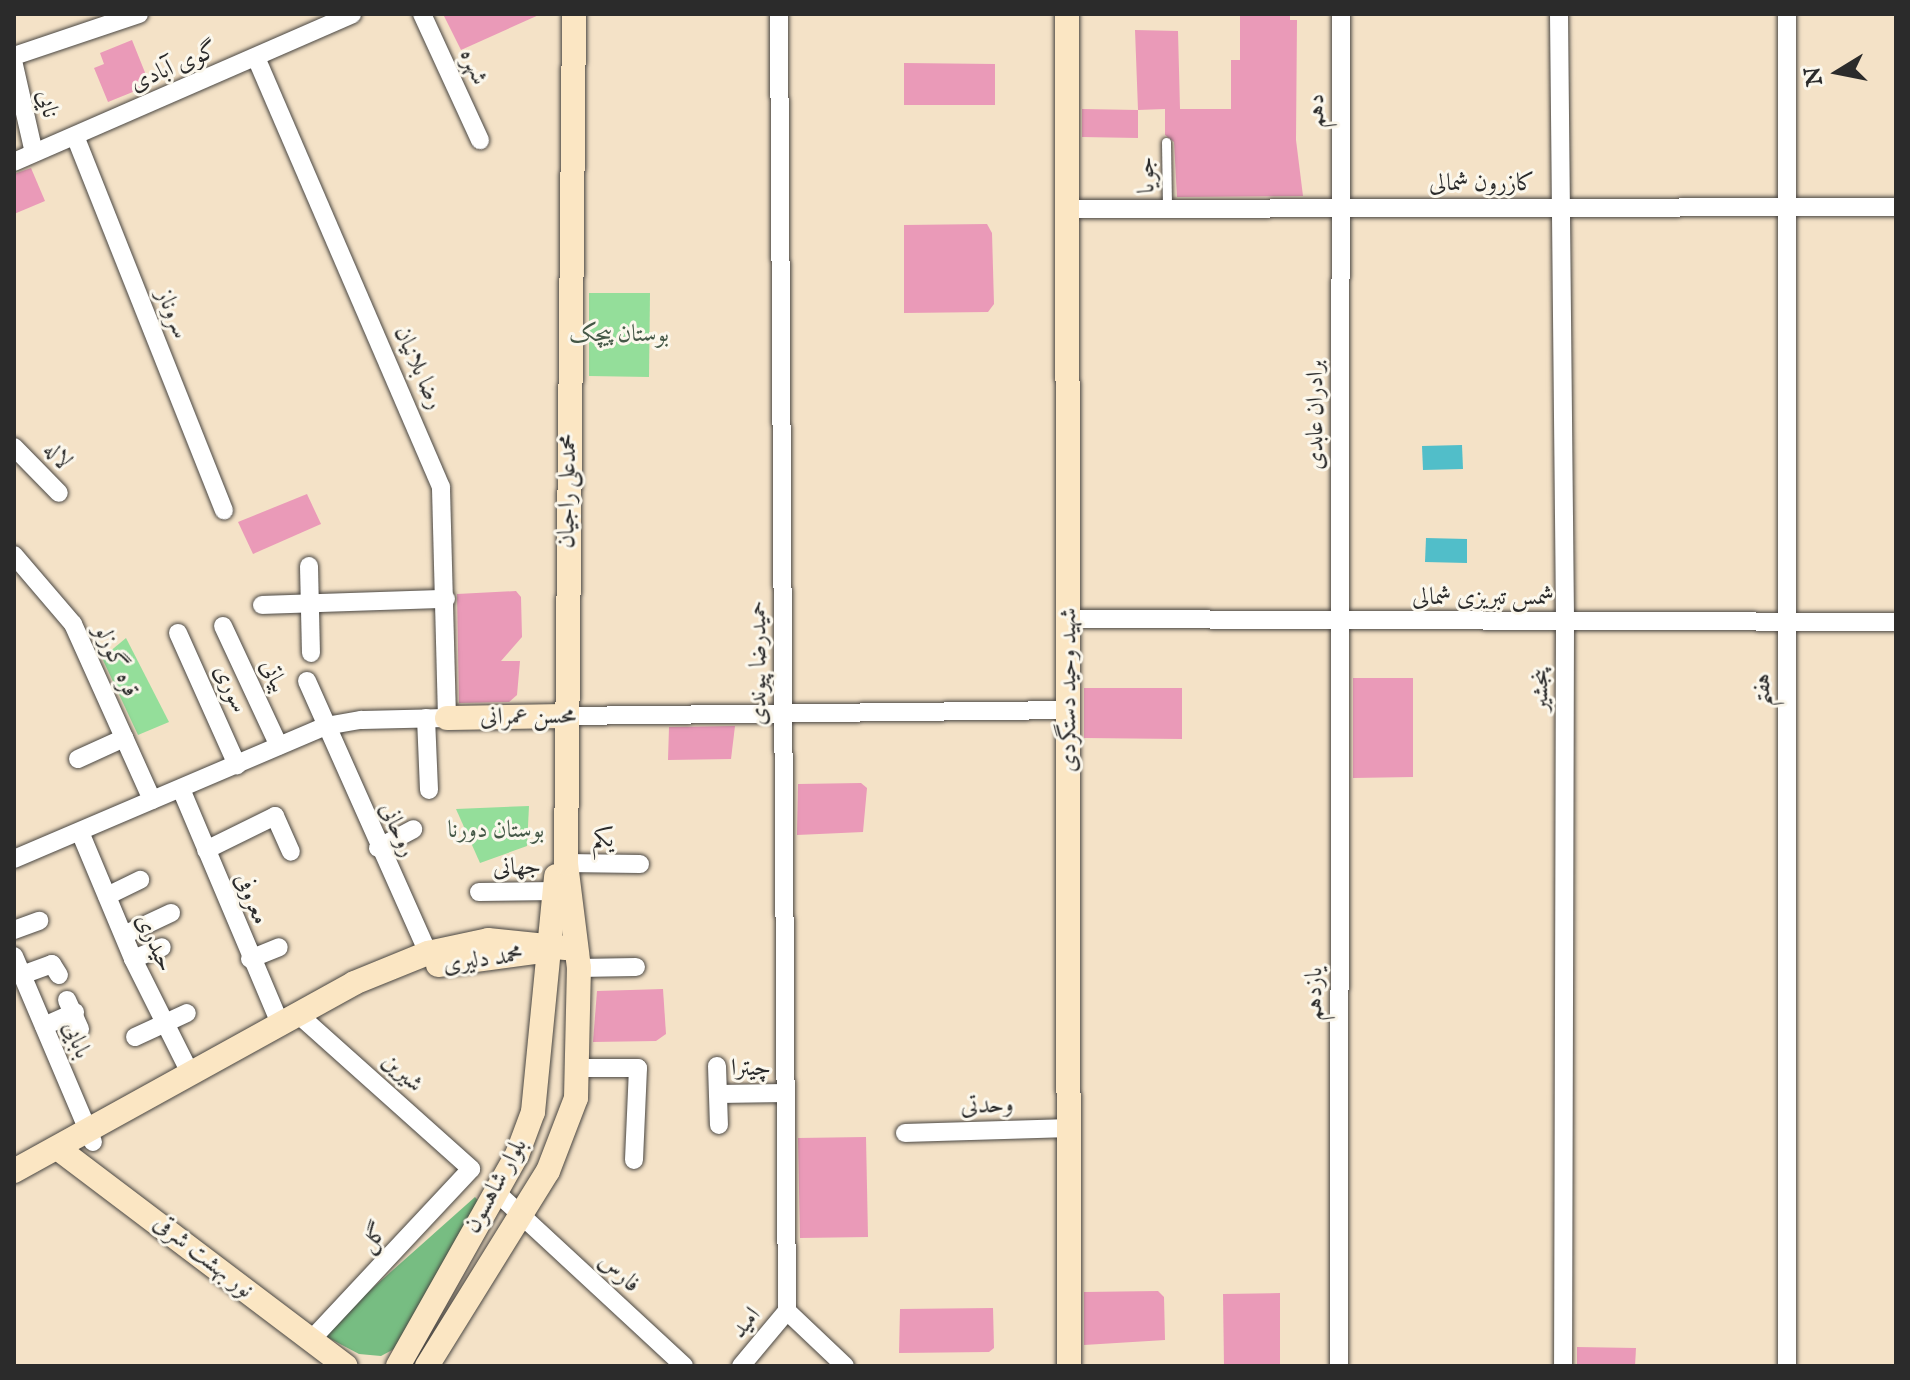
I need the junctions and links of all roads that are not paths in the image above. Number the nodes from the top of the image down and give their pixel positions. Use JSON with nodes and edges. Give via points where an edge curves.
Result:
{"nodes":[{"id":1,"x":139,"y":14,"type":"edge"},
{"id":2,"x":352,"y":14,"type":"edge"},
{"id":3,"x":422,"y":14,"type":"edge"},
{"id":4,"x":560,"y":14,"type":"edge"},
{"id":5,"x":574,"y":14,"type":"edge"},
{"id":6,"x":779,"y":14,"type":"edge"},
{"id":7,"x":1067,"y":14,"type":"edge"},
{"id":8,"x":1341,"y":14,"type":"edge"},
{"id":9,"x":1559,"y":14,"type":"edge"},
{"id":10,"x":1787,"y":14,"type":"edge"},
{"id":11,"x":14,"y":56,"type":"edge"},
{"id":12,"x":256,"y":58,"type":"junction"},
{"id":13,"x":14,"y":65,"type":"edge"},
{"id":14,"x":75,"y":136,"type":"junction"},
{"id":15,"x":480,"y":140,"type":"dead end"},
{"id":16,"x":1166,"y":142,"type":"dead end"},
{"id":17,"x":34,"y":153,"type":"junction"},
{"id":18,"x":14,"y":162,"type":"edge"},
{"id":19,"x":1786,"y":207,"type":"junction"},
{"id":20,"x":1896,"y":207,"type":"edge"},
{"id":21,"x":1341,"y":208,"type":"junction"},
{"id":22,"x":1559,"y":208,"type":"junction"},
{"id":23,"x":1068,"y":209,"type":"junction"},
{"id":24,"x":1167,"y":209,"type":"junction"},
{"id":25,"x":16,"y":452,"type":"edge"},
{"id":26,"x":59,"y":493,"type":"dead end"},
{"id":27,"x":224,"y":510,"type":"dead end"},
{"id":28,"x":14,"y":555,"type":"edge"},
{"id":29,"x":309,"y":566,"type":"dead end"},
{"id":30,"x":446,"y":599,"type":"junction"},
{"id":31,"x":310,"y":603,"type":"junction"},
{"id":32,"x":262,"y":605,"type":"dead end"},
{"id":33,"x":1070,"y":619,"type":"junction"},
{"id":34,"x":1340,"y":622,"type":"junction"},
{"id":35,"x":1565,"y":622,"type":"junction"},
{"id":36,"x":1787,"y":622,"type":"junction"},
{"id":37,"x":1896,"y":622,"type":"edge"},
{"id":38,"x":223,"y":626,"type":"dead end"},
{"id":39,"x":178,"y":633,"type":"dead end"},
{"id":40,"x":311,"y":653,"type":"dead end"},
{"id":41,"x":307,"y":681,"type":"dead end"},
{"id":42,"x":1069,"y":710,"type":"junction"},
{"id":43,"x":783,"y":714,"type":"junction"},
{"id":44,"x":560,"y":716,"type":"junction"},
{"id":45,"x":437,"y":718,"type":"junction"},
{"id":46,"x":326,"y":726,"type":"junction"},
{"id":47,"x":124,"y":738,"type":"junction"},
{"id":48,"x":279,"y":746,"type":"junction"},
{"id":49,"x":78,"y":759,"type":"dead end"},
{"id":50,"x":237,"y":765,"type":"junction"},
{"id":51,"x":181,"y":789,"type":"junction"},
{"id":52,"x":429,"y":790,"type":"dead end"},
{"id":53,"x":152,"y":800,"type":"junction"},
{"id":54,"x":413,"y":829,"type":"dead end"},
{"id":55,"x":80,"y":832,"type":"junction"},
{"id":56,"x":378,"y":848,"type":"junction"},
{"id":57,"x":206,"y":850,"type":"junction"},
{"id":58,"x":291,"y":852,"type":"dead end"},
{"id":59,"x":14,"y":859,"type":"edge"},
{"id":60,"x":566,"y":863,"type":"junction"},
{"id":61,"x":640,"y":864,"type":"dead end"},
{"id":62,"x":140,"y":880,"type":"dead end"},
{"id":63,"x":556,"y":891,"type":"junction"},
{"id":64,"x":479,"y":892,"type":"dead end"},
{"id":65,"x":107,"y":896,"type":"junction"},
{"id":66,"x":171,"y":913,"type":"dead end"},
{"id":67,"x":39,"y":921,"type":"dead end"},
{"id":68,"x":14,"y":930,"type":"edge"},
{"id":69,"x":124,"y":935,"type":"junction"},
{"id":70,"x":162,"y":947,"type":"dead end"},
{"id":71,"x":279,"y":947,"type":"dead end"},
{"id":72,"x":428,"y":953,"type":"junction"},
{"id":73,"x":569,"y":954,"type":"junction"},
{"id":74,"x":14,"y":956,"type":"edge"},
{"id":75,"x":133,"y":959,"type":"junction"},
{"id":76,"x":250,"y":959,"type":"junction"},
{"id":77,"x":636,"y":967,"type":"dead end"},
{"id":78,"x":22,"y":975,"type":"junction"},
{"id":79,"x":59,"y":975,"type":"dead end"},
{"id":80,"x":187,"y":1013,"type":"dead end"},
{"id":81,"x":74,"y":1014,"type":"dead end"},
{"id":82,"x":296,"y":1021,"type":"junction"},
{"id":83,"x":165,"y":1023,"type":"junction"},
{"id":84,"x":44,"y":1026,"type":"junction"},
{"id":85,"x":135,"y":1037,"type":"dead end"},
{"id":86,"x":717,"y":1066,"type":"dead end"},
{"id":87,"x":577,"y":1068,"type":"junction"},
{"id":88,"x":189,"y":1071,"type":"junction"},
{"id":89,"x":786,"y":1093,"type":"junction"},
{"id":90,"x":718,"y":1094,"type":"junction"},
{"id":91,"x":719,"y":1125,"type":"dead end"},
{"id":92,"x":1070,"y":1128,"type":"junction"},
{"id":93,"x":905,"y":1133,"type":"dead end"},
{"id":94,"x":91,"y":1138,"type":"junction"},
{"id":95,"x":65,"y":1152,"type":"junction"},
{"id":96,"x":634,"y":1160,"type":"dead end"},
{"id":97,"x":16,"y":1169,"type":"edge"},
{"id":98,"x":471,"y":1169,"type":"joint"},
{"id":99,"x":494,"y":1190,"type":"junction"},
{"id":100,"x":522,"y":1216,"type":"junction"},
{"id":101,"x":787,"y":1311,"type":"junction"},
{"id":102,"x":311,"y":1340,"type":"junction"},
{"id":103,"x":346,"y":1366,"type":"edge"},
{"id":104,"x":398,"y":1366,"type":"edge"},
{"id":105,"x":427,"y":1366,"type":"edge"},
{"id":106,"x":684,"y":1366,"type":"edge"},
{"id":107,"x":741,"y":1366,"type":"edge"},
{"id":108,"x":845,"y":1366,"type":"edge"},
{"id":109,"x":1069,"y":1366,"type":"edge"},
{"id":110,"x":1339,"y":1366,"type":"edge"},
{"id":111,"x":1563,"y":1366,"type":"edge"},
{"id":112,"x":1787,"y":1366,"type":"edge"}],
"edges":[{"from":1,"to":11,"type":"street"},
{"from":2,"to":12,"type":"street","name":"گوی آبادی"},
{"from":3,"to":15,"type":"street","name":"شهره"},
{"from":4,"to":44,"type":"main road","name":"محمدعلی راجیان"},
{"from":5,"to":44,"type":"main road","name":"محمدعلی راجیان"},
{"from":6,"to":43,"type":"street","name":"حمیدرضا پیوندی"},
{"from":7,"to":23,"type":"main road","name":"شهید وحید دستگردی"},
{"from":8,"to":21,"type":"street","name":"دهم"},
{"from":9,"to":22,"type":"street","name":"پنجشیر"},
{"from":10,"to":19,"type":"street","name":"هفتم"},
{"from":12,"to":14,"type":"street","name":"گوی آبادی"},
{"from":12,"to":30,"type":"street","name":"رضا بلانیان","via":[[435,467],[443,505]]},
{"from":13,"to":17,"type":"street","name":"نایی"},
{"from":14,"to":17,"type":"street","name":"گوی آبادی"},
{"from":14,"to":27,"type":"street","name":"سروناز"},
{"from":16,"to":24,"type":"lane","name":"جویا"},
{"from":17,"to":18,"type":"street","name":"گوی آبادی"},
{"from":19,"to":20,"type":"street","name":"کازرون شمالی"},
{"from":19,"to":22,"type":"street","name":"کازرون شمالی"},
{"from":19,"to":36,"type":"street","name":"هفتم"},
{"from":21,"to":22,"type":"street","name":"کازرون شمالی"},
{"from":21,"to":24,"type":"street","name":"کازرون شمالی"},
{"from":21,"to":34,"type":"street","name":"برادران عابدی"},
{"from":22,"to":35,"type":"street","name":"پنجشیر"},
{"from":23,"to":24,"type":"street","name":"کازرون شمالی"},
{"from":23,"to":33,"type":"main road","name":"شهید وحید دستگردی"},
{"from":25,"to":26,"type":"street","name":"لاله"},
{"from":28,"to":47,"type":"street","name":"قره گوزلو","via":[[65,611]]},
{"from":29,"to":31,"type":"street"},
{"from":30,"to":31,"type":"street"},
{"from":30,"to":45,"type":"street","name":"رضا بلانیان"},
{"from":31,"to":32,"type":"street"},
{"from":31,"to":40,"type":"street"},
{"from":33,"to":34,"type":"street","name":"شمس تبریزی شمالی"},
{"from":33,"to":42,"type":"main road","name":"شهید وحید دستگردی"},
{"from":34,"to":35,"type":"street","name":"شمس تبریزی شمالی"},
{"from":34,"to":110,"type":"street","name":"یازدهم"},
{"from":35,"to":36,"type":"street","name":"شمس تبریزی شمالی"},
{"from":35,"to":111,"type":"street","name":"پنجشیر"},
{"from":36,"to":37,"type":"street","name":"شمس تبریزی شمالی"},
{"from":36,"to":112,"type":"street","name":"هفتم"},
{"from":38,"to":48,"type":"street","name":"بیاتی"},
{"from":39,"to":50,"type":"street","name":"سوری"},
{"from":41,"to":46,"type":"street","name":"روحانی"},
{"from":42,"to":43,"type":"street","name":"محسن عمرانی"},
{"from":42,"to":92,"type":"main road","name":"شهید وحید دستگردی"},
{"from":43,"to":44,"type":"street","name":"محسن عمرانی"},
{"from":43,"to":89,"type":"street","name":"حمیدرضا پیوندی"},
{"from":44,"to":45,"type":"main road","name":"محسن عمرانی"},
{"from":44,"to":60,"type":"main road","name":"محمدعلی راجیان"},
{"from":44,"to":63,"type":"main road","name":"محمدعلی راجیان"},
{"from":45,"to":46,"type":"street","name":"محسن عمرانی"},
{"from":45,"to":52,"type":"street","name":"رضا بلانیان"},
{"from":46,"to":48,"type":"street","name":"محسن عمرانی"},
{"from":46,"to":56,"type":"street","name":"روحانی"},
{"from":47,"to":49,"type":"street"},
{"from":47,"to":53,"type":"street","name":"قره گوزلو"},
{"from":48,"to":50,"type":"street","name":"محسن عمرانی"},
{"from":50,"to":51,"type":"street","name":"محسن عمرانی"},
{"from":51,"to":53,"type":"street","name":"محسن عمرانی"},
{"from":51,"to":57,"type":"street","name":"معروفی"},
{"from":53,"to":55,"type":"street","name":"محسن عمرانی"},
{"from":54,"to":56,"type":"street"},
{"from":55,"to":59,"type":"street","name":"محسن عمرانی"},
{"from":55,"to":65,"type":"street","name":"حیدری"},
{"from":56,"to":72,"type":"street","name":"روحانی"},
{"from":57,"to":58,"type":"street","via":[[275,816]]},
{"from":57,"to":76,"type":"street","name":"معروفی"},
{"from":60,"to":61,"type":"street","name":"یکم"},
{"from":60,"to":73,"type":"main road","name":"محمدعلی راجیان"},
{"from":62,"to":65,"type":"street"},
{"from":63,"to":64,"type":"street","name":"جهانی"},
{"from":63,"to":73,"type":"main road","name":"محمدعلی راجیان"},
{"from":65,"to":69,"type":"street","name":"حیدری"},
{"from":66,"to":69,"type":"street"},
{"from":67,"to":68,"type":"street"},
{"from":69,"to":75,"type":"street","name":"حیدری"},
{"from":70,"to":75,"type":"street"},
{"from":71,"to":76,"type":"street"},
{"from":72,"to":73,"type":"main road","name":"محمد دلیری","via":[[488,940]]},
{"from":72,"to":82,"type":"main road","name":"محمد دلیری","via":[[354,983]]},
{"from":73,"to":77,"type":"street"},
{"from":73,"to":82,"type":"main road","name":"محمد دلیری","via":[[437,965]]},
{"from":73,"to":87,"type":"main road","name":"بلوار شاهسون"},
{"from":73,"to":99,"type":"main road","name":"بلوار شاهسون","via":[[533,1112],[517,1155]]},
{"from":74,"to":78,"type":"street","name":"بابایی"},
{"from":75,"to":83,"type":"street","name":"حیدری"},
{"from":76,"to":82,"type":"street","name":"معروفی"},
{"from":78,"to":79,"type":"street","via":[[52,964]]},
{"from":78,"to":84,"type":"street","name":"بابایی"},
{"from":80,"to":83,"type":"street"},
{"from":81,"to":84,"type":"street"},
{"from":82,"to":88,"type":"main road","name":"محمد دلیری"},
{"from":82,"to":94,"type":"main road","name":"محمد دلیری"},
{"from":82,"to":98,"type":"street","name":"شیرین"},
{"from":83,"to":85,"type":"street"},
{"from":83,"to":88,"type":"street","name":"حیدری"},
{"from":84,"to":94,"type":"street","name":"بابایی"},
{"from":86,"to":90,"type":"street","name":"چیترا"},
{"from":87,"to":96,"type":"street","via":[[638,1068]]},
{"from":87,"to":100,"type":"main road","name":"بلوار شاهسون","via":[[576,1098],[548,1171]]},
{"from":88,"to":94,"type":"main road","name":"محمد دلیری"},
{"from":89,"to":90,"type":"street","name":"چیترا"},
{"from":89,"to":101,"type":"street","name":"حمیدرضا پیوندی"},
{"from":90,"to":91,"type":"street","name":"چیترا"},
{"from":92,"to":93,"type":"street","name":"وحدتی"},
{"from":92,"to":109,"type":"main road","name":"شهید وحید دستگردی"},
{"from":94,"to":95,"type":"main road","name":"محمد دلیری"},
{"from":95,"to":97,"type":"main road","name":"محمد دلیری"},
{"from":95,"to":102,"type":"main road","name":"نور بهشت شرقی"},
{"from":98,"to":102,"type":"street","name":"گل"},
{"from":99,"to":100,"type":"street","name":"فارس"},
{"from":99,"to":104,"type":"main road","name":"بلوار شاهسون"},
{"from":100,"to":105,"type":"main road","name":"بلوار شاهسون"},
{"from":100,"to":106,"type":"street","name":"فارس"},
{"from":101,"to":107,"type":"street","name":"امید"},
{"from":101,"to":108,"type":"street"},
{"from":102,"to":103,"type":"main road","name":"نور بهشت شرقی"}]}
